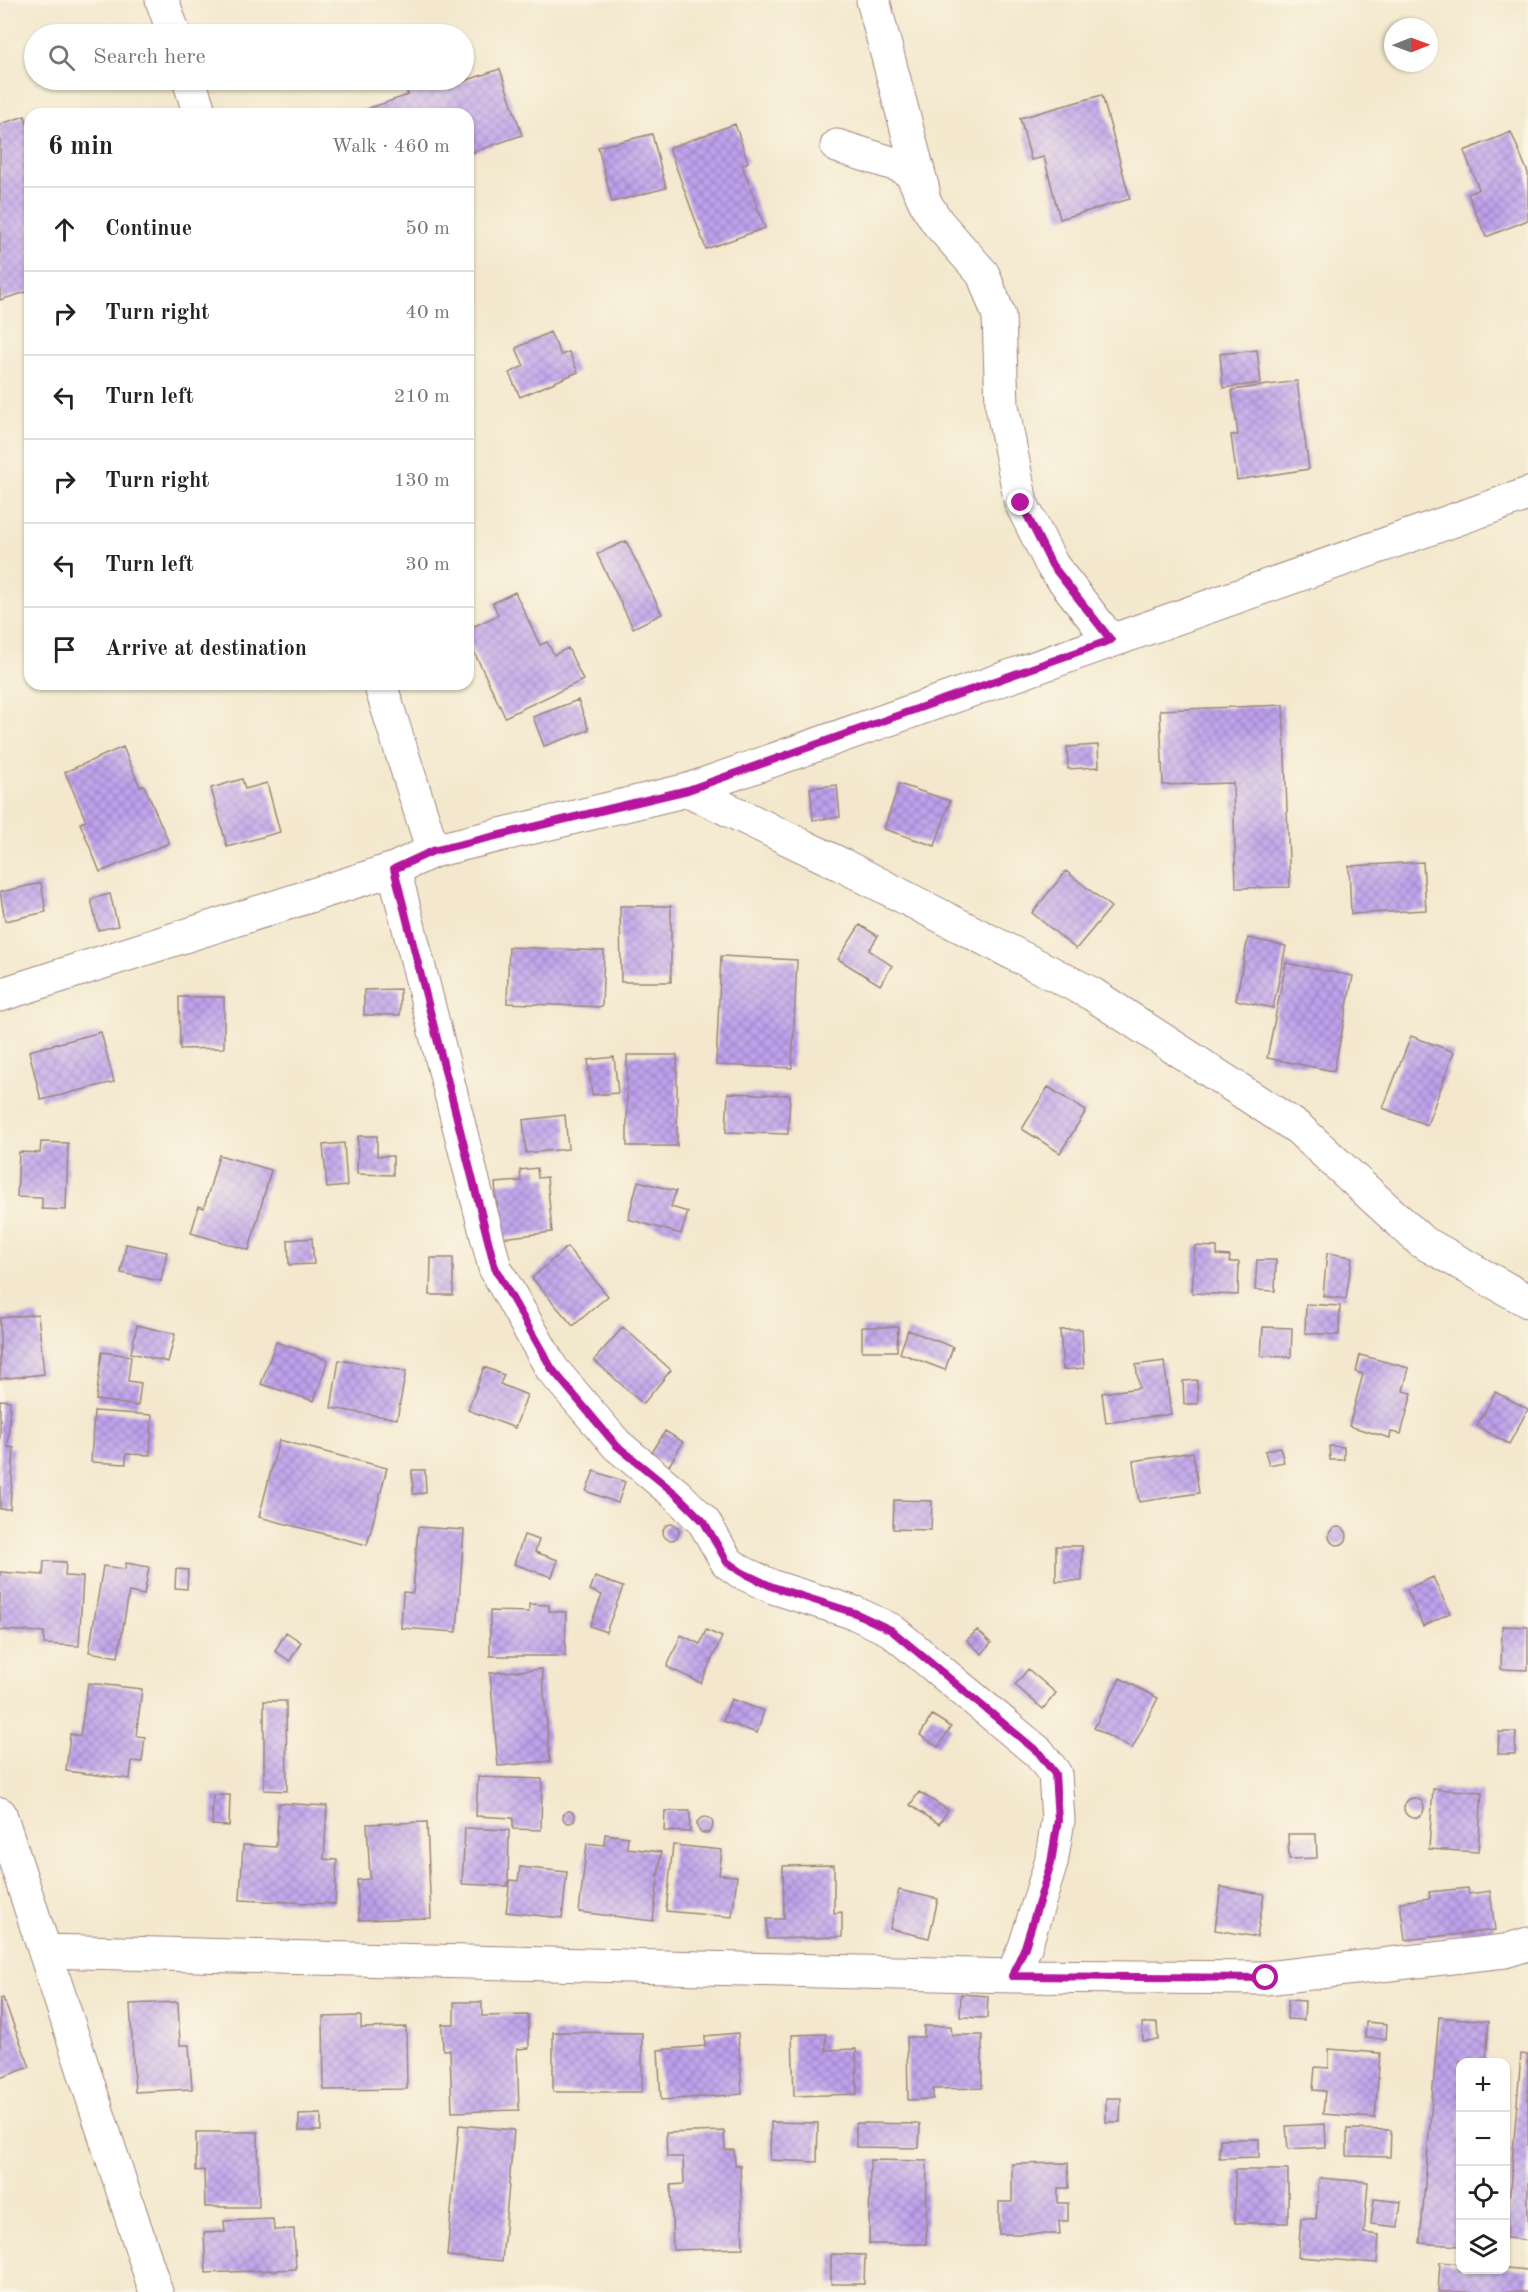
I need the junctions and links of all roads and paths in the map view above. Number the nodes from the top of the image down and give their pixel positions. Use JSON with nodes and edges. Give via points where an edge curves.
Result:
{"nodes":[{"id":1,"x":162,"y":0,"type":"edge"},
{"id":2,"x":873,"y":0,"type":"edge"},
{"id":3,"x":170,"y":24,"type":"edge"},
{"id":4,"x":192,"y":90,"type":"edge"},
{"id":5,"x":198,"y":108,"type":"edge"},
{"id":6,"x":837,"y":146,"type":"dead end"},
{"id":7,"x":927,"y":206,"type":"junction"},
{"id":8,"x":1528,"y":494,"type":"edge"},
{"id":9,"x":1111,"y":640,"type":"junction"},
{"id":10,"x":382,"y":690,"type":"edge"},
{"id":11,"x":688,"y":790,"type":"junction"},
{"id":12,"x":433,"y":851,"type":"junction"},
{"id":13,"x":394,"y":869,"type":"junction"},
{"id":14,"x":0,"y":995,"type":"edge"},
{"id":15,"x":1528,"y":1301,"type":"edge"},
{"id":16,"x":0,"y":1814,"type":"edge"},
{"id":17,"x":1528,"y":1944,"type":"edge"},
{"id":18,"x":45,"y":1951,"type":"junction"},
{"id":19,"x":1012,"y":1976,"type":"junction"},
{"id":20,"x":156,"y":2292,"type":"edge"}],
"edges":[{"from":1,"to":3,"type":"street"},
{"from":2,"to":7,"type":"street"},
{"from":4,"to":5,"type":"street"},
{"from":6,"to":7,"type":"street","via":[[901,166],[912,174]]},
{"from":7,"to":9,"type":"street","via":[[983,274],[999,316],[1002,406],[1021,503],[1052,565]]},
{"from":8,"to":9,"type":"street"},
{"from":9,"to":11,"type":"street"},
{"from":10,"to":12,"type":"street"},
{"from":11,"to":12,"type":"street"},
{"from":11,"to":15,"type":"street","via":[[1092,994],[1298,1128],[1421,1241]]},
{"from":12,"to":13,"type":"street"},
{"from":13,"to":14,"type":"street"},
{"from":13,"to":19,"type":"street","via":[[495,1268],[552,1369],[616,1445],[704,1522],[727,1562],[773,1587],[855,1613],[891,1630],[1039,1753],[1055,1774],[1058,1820],[1051,1863]]},
{"from":16,"to":18,"type":"street"},
{"from":17,"to":19,"type":"street","via":[[1505,1951],[1266,1978]]},
{"from":18,"to":19,"type":"street"},
{"from":18,"to":20,"type":"street"}]}
